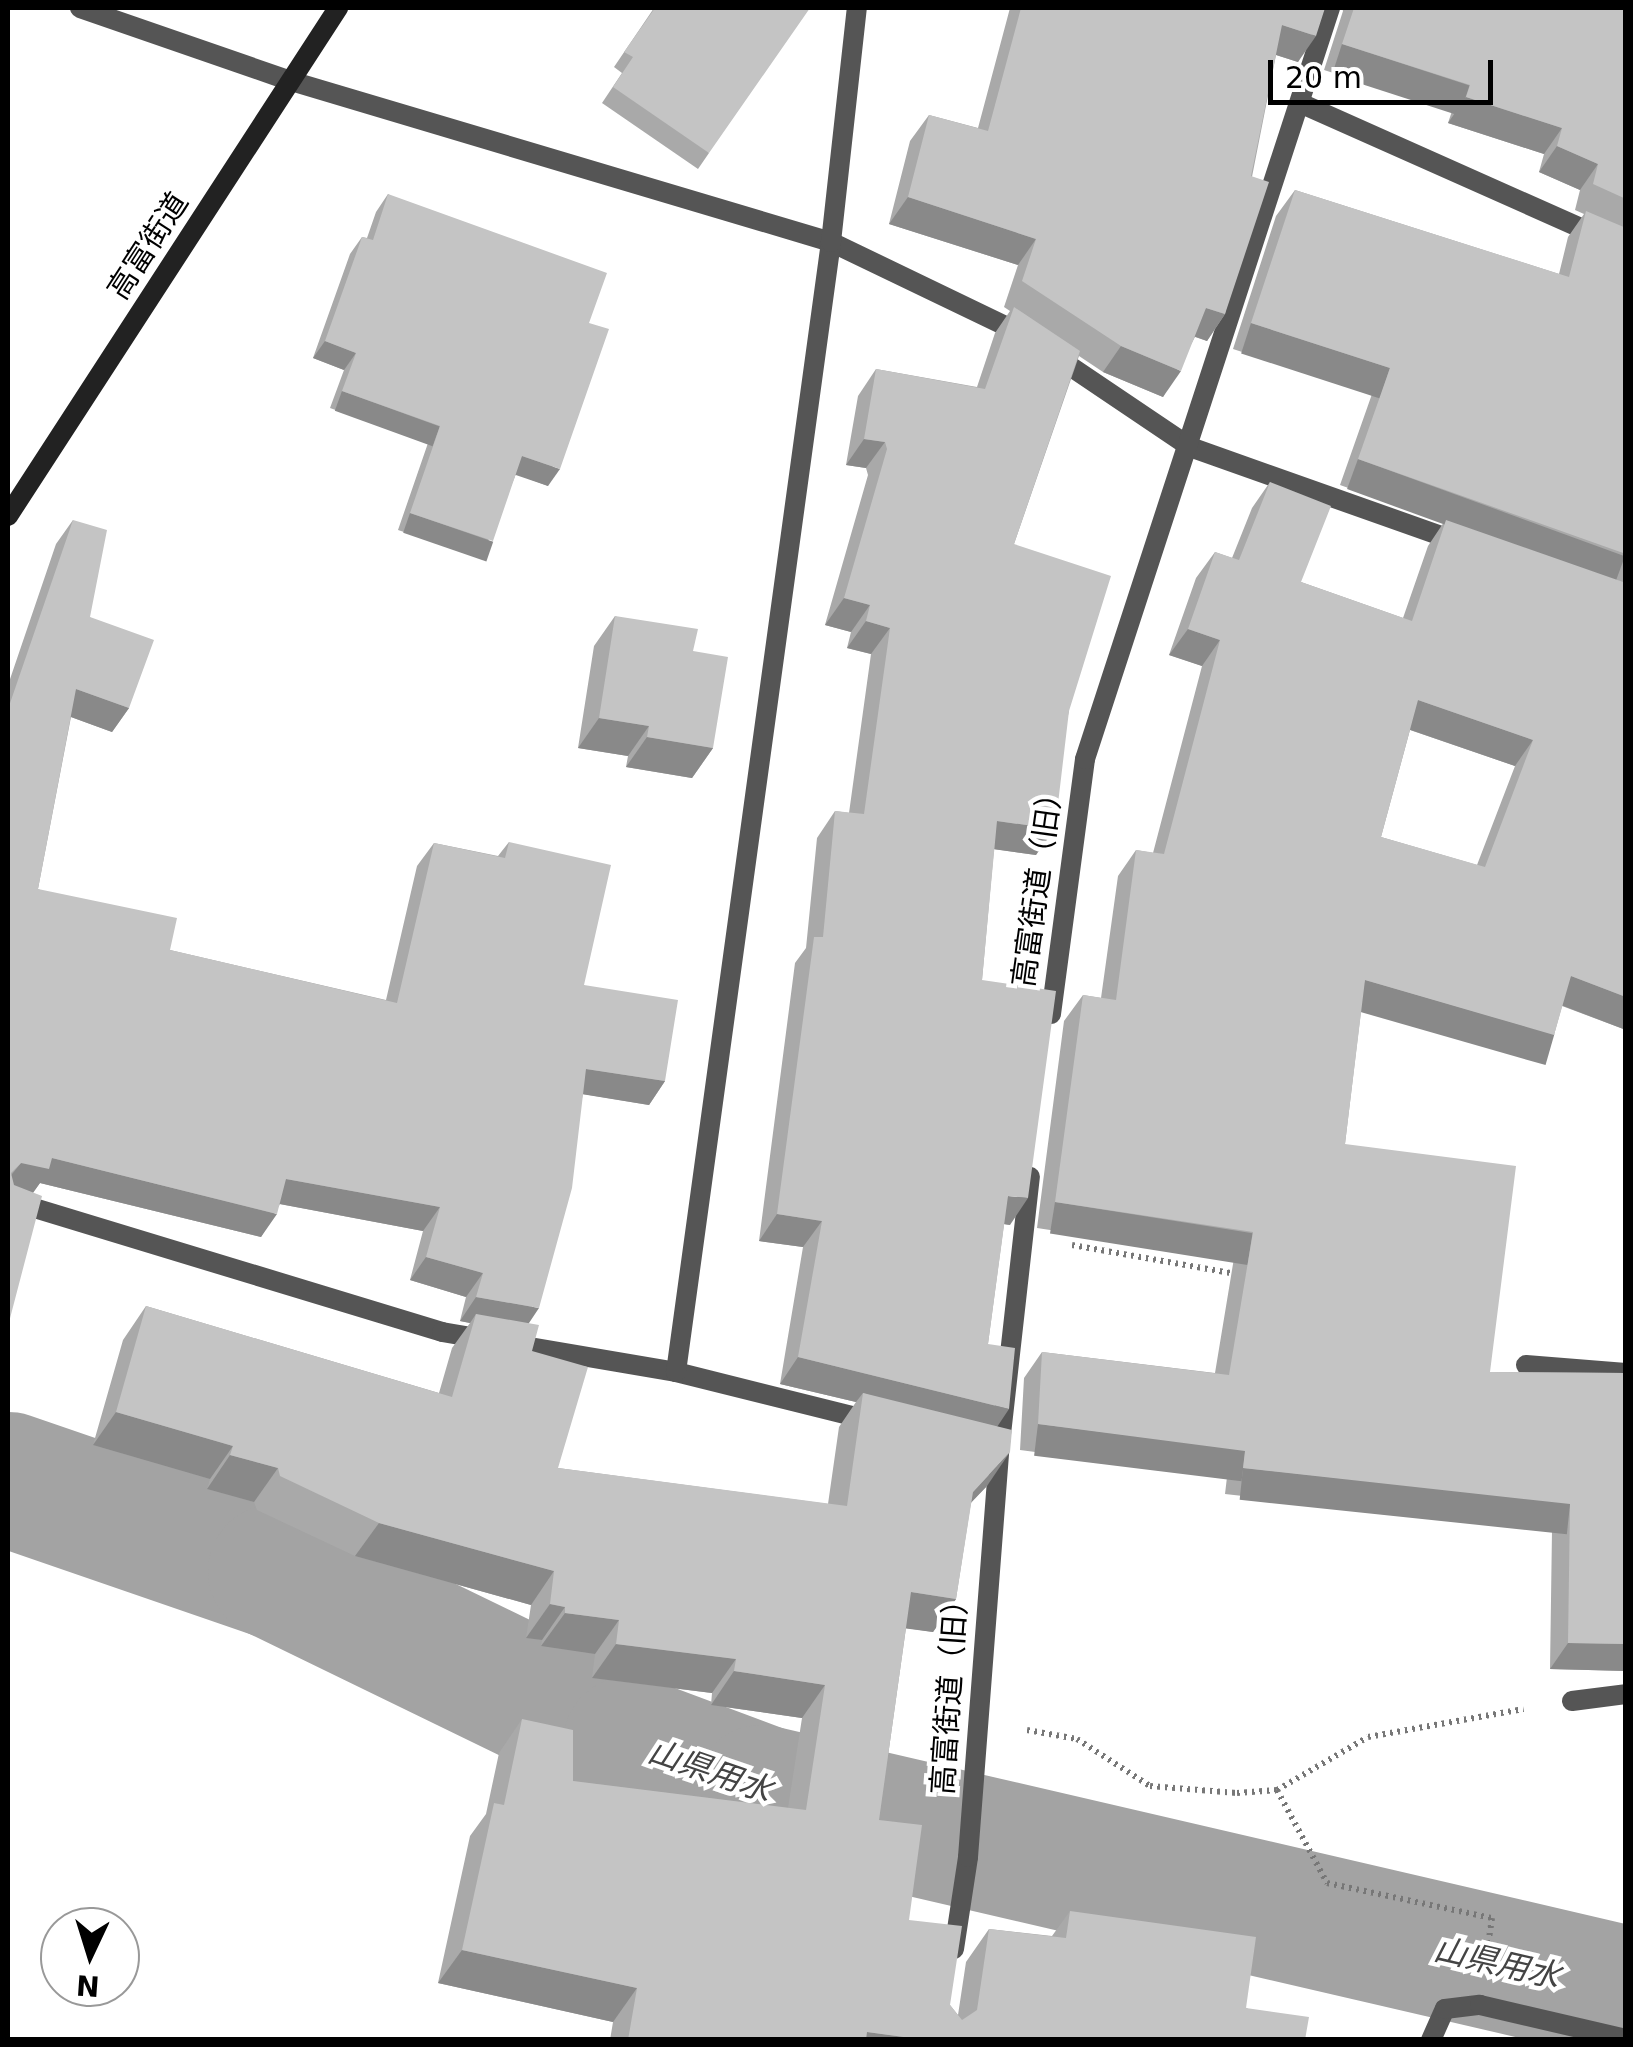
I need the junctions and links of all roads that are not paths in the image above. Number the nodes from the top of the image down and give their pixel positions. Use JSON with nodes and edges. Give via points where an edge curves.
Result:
{"nodes":[{"id":1,"x":80,"y":8,"type":"edge"},
{"id":2,"x":338,"y":8,"type":"edge"},
{"id":3,"x":857,"y":8,"type":"edge"},
{"id":4,"x":1330,"y":8,"type":"edge"},
{"id":5,"x":291,"y":81,"type":"junction"},
{"id":6,"x":1300,"y":103,"type":"junction"},
{"id":7,"x":832,"y":242,"type":"junction"},
{"id":8,"x":1626,"y":248,"type":"edge"},
{"id":9,"x":1190,"y":447,"type":"junction"},
{"id":10,"x":8,"y":516,"type":"edge"},
{"id":11,"x":1480,"y":549,"type":"edge"},
{"id":12,"x":1047,"y":1045,"type":"edge"},
{"id":13,"x":1032,"y":1160,"type":"edge"},
{"id":14,"x":8,"y":1200,"type":"edge"},
{"id":15,"x":1526,"y":1365,"type":"dead end"},
{"id":16,"x":676,"y":1372,"type":"junction"},
{"id":17,"x":1626,"y":1373,"type":"edge"},
{"id":18,"x":904,"y":1428,"type":"edge"},
{"id":19,"x":1626,"y":1694,"type":"edge"},
{"id":20,"x":1572,"y":1701,"type":"road end"},
{"id":21,"x":951,"y":1966,"type":"edge"},
{"id":22,"x":1626,"y":2039,"type":"edge"},
{"id":23,"x":1431,"y":2040,"type":"edge"}],
"edges":[{"from":1,"to":5,"type":"street"},
{"from":2,"to":5,"type":"street","name":"高富街道"},
{"from":3,"to":7,"type":"street"},
{"from":4,"to":6,"type":"street","name":"高富街道（旧）"},
{"from":5,"to":7,"type":"street"},
{"from":5,"to":10,"type":"street","name":"高富街道"},
{"from":6,"to":8,"type":"street"},
{"from":6,"to":9,"type":"street","name":"高富街道（旧）"},
{"from":7,"to":9,"type":"street","via":[[1004,322]]},
{"from":7,"to":16,"type":"street"},
{"from":9,"to":11,"type":"street"},
{"from":9,"to":12,"type":"street","name":"高富街道（旧）","via":[[1085,758]]},
{"from":13,"to":21,"type":"street","name":"高富街道（旧）","via":[[989,1450],[968,1857]]},
{"from":14,"to":16,"type":"street","via":[[442,1332]]},
{"from":15,"to":17,"type":"street"},
{"from":16,"to":18,"type":"street"},
{"from":19,"to":20,"type":"street"},
{"from":22,"to":23,"type":"street","via":[[1480,2005],[1444,2008]]}]}
